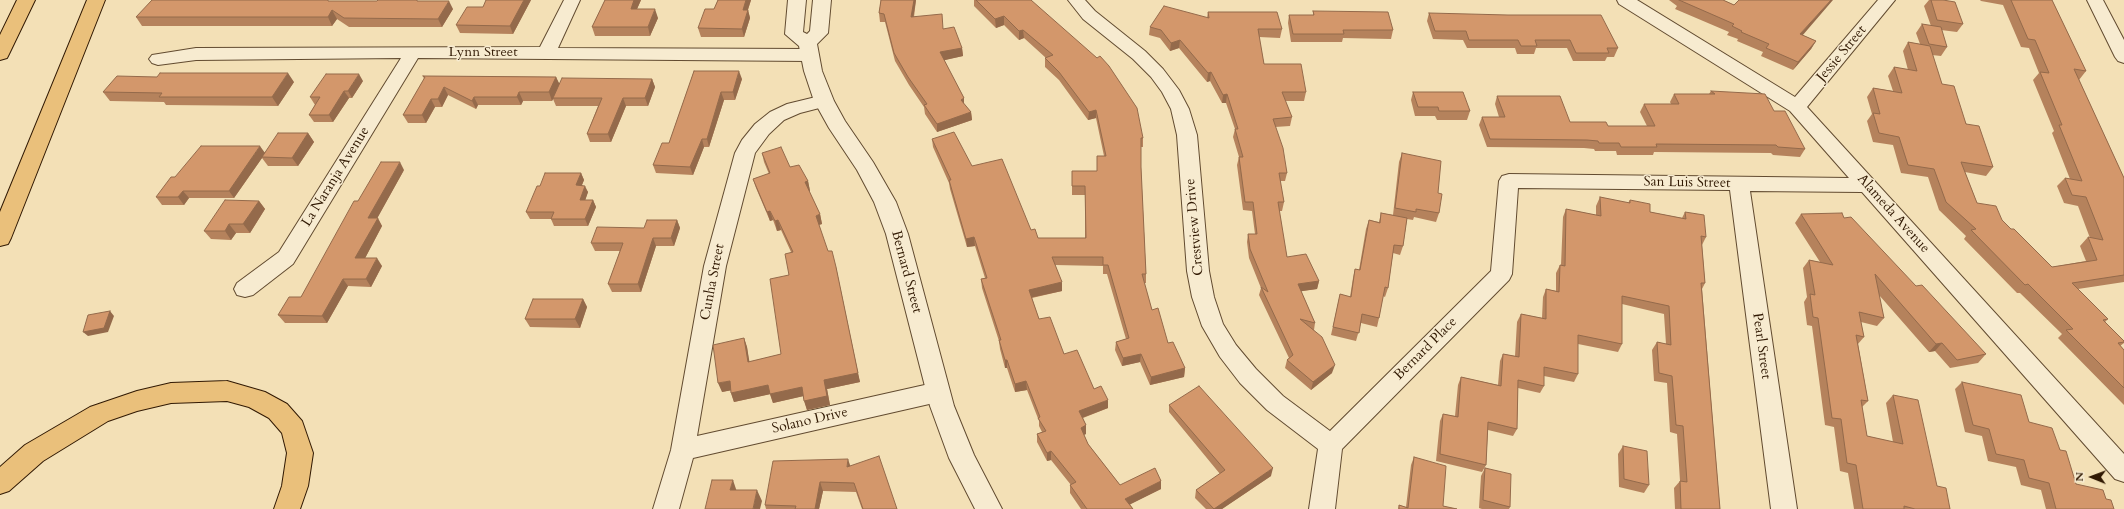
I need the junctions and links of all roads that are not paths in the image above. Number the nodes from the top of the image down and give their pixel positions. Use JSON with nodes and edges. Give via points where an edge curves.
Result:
{"nodes":[{"id":1,"x":26,"y":0,"type":"edge"},
{"id":2,"x":96,"y":0,"type":"edge"},
{"id":3,"x":572,"y":0,"type":"edge"},
{"id":4,"x":797,"y":0,"type":"edge"},
{"id":5,"x":822,"y":0,"type":"edge"},
{"id":6,"x":1076,"y":0,"type":"edge"},
{"id":7,"x":1625,"y":0,"type":"edge"},
{"id":8,"x":1888,"y":0,"type":"edge"},
{"id":9,"x":2095,"y":0,"type":"edge"},
{"id":10,"x":809,"y":49,"type":"junction"},
{"id":11,"x":413,"y":52,"type":"junction"},
{"id":12,"x":546,"y":53,"type":"junction"},
{"id":13,"x":0,"y":54,"type":"edge"},
{"id":14,"x":2124,"y":57,"type":"edge"},
{"id":15,"x":158,"y":59,"type":"dead end"},
{"id":16,"x":824,"y":101,"type":"junction"},
{"id":17,"x":1797,"y":108,"type":"junction"},
{"id":18,"x":1509,"y":181,"type":"joint"},
{"id":19,"x":1739,"y":184,"type":"junction"},
{"id":20,"x":1866,"y":185,"type":"junction"},
{"id":21,"x":0,"y":238,"type":"edge"},
{"id":22,"x":245,"y":289,"type":"dead end"},
{"id":23,"x":938,"y":392,"type":"junction"},
{"id":24,"x":1332,"y":445,"type":"junction"},
{"id":25,"x":682,"y":450,"type":"junction"},
{"id":26,"x":2124,"y":471,"type":"edge"},
{"id":27,"x":0,"y":483,"type":"edge"},
{"id":28,"x":287,"y":509,"type":"edge"},
{"id":29,"x":666,"y":509,"type":"edge"},
{"id":30,"x":989,"y":509,"type":"edge"},
{"id":31,"x":1322,"y":509,"type":"edge"},
{"id":32,"x":1784,"y":509,"type":"edge"}],
"edges":[{"from":1,"to":13,"type":"highway"},
{"from":2,"to":21,"type":"highway"},
{"from":3,"to":12,"type":"street"},
{"from":4,"to":10,"type":"street","via":[[794,34]]},
{"from":5,"to":10,"type":"street","via":[[819,33]]},
{"from":6,"to":24,"type":"street","name":"Crestview Drive","via":[[1089,15],[1139,55],[1157,73],[1180,109],[1187,135],[1198,271],[1203,297],[1213,326],[1228,351],[1248,376],[1275,403]]},
{"from":7,"to":17,"type":"street","name":"Alameda Avenue"},
{"from":8,"to":17,"type":"street","name":"Jessie Street"},
{"from":9,"to":14,"type":"street"},
{"from":10,"to":12,"type":"street","name":"Lynn Street"},
{"from":10,"to":16,"type":"street","name":"Bernard Street"},
{"from":11,"to":12,"type":"street","name":"Lynn Street"},
{"from":11,"to":15,"type":"street","name":"Lynn Street","via":[[196,54]]},
{"from":11,"to":22,"type":"street","name":"La Naranja Avenue","via":[[286,258]]},
{"from":16,"to":23,"type":"street","name":"Bernard Street","via":[[885,202],[897,234]]},
{"from":16,"to":25,"type":"street","name":"Cunha Street","via":[[794,108],[777,116],[762,129],[745,152],[715,266]]},
{"from":17,"to":20,"type":"street","name":"Alameda Avenue"},
{"from":18,"to":19,"type":"street","name":"San Luis Street"},
{"from":18,"to":24,"type":"street","name":"Bernard Place","via":[[1501,274]]},
{"from":19,"to":20,"type":"street","name":"San Luis Street"},
{"from":19,"to":32,"type":"street","name":"Pearl Street"},
{"from":20,"to":26,"type":"street","name":"Alameda Avenue"},
{"from":23,"to":25,"type":"street","name":"Solano Drive"},
{"from":23,"to":30,"type":"street","name":"Bernard Street","via":[[962,458]]},
{"from":24,"to":31,"type":"street"},
{"from":25,"to":29,"type":"street","name":"Cunha Street"},
{"from":27,"to":28,"type":"highway","via":[[34,453],[99,414],[137,400],[171,393],[227,391],[256,399],[278,411],[293,428],[300,453],[295,486]]}]}
